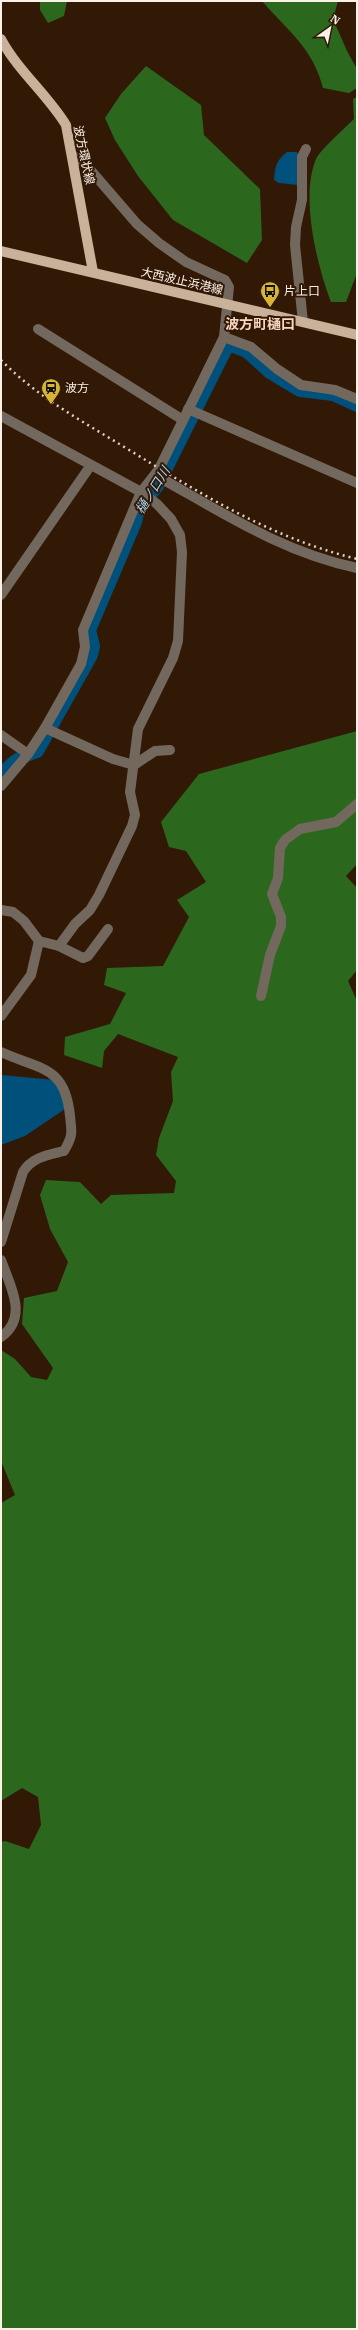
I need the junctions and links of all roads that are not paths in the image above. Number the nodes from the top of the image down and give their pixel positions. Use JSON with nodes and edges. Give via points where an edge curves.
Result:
{"nodes":[{"id":1,"x":1,"y":39,"type":"edge"},
{"id":2,"x":306,"y":149,"type":"dead end"},
{"id":3,"x":72,"y":155,"type":"junction"},
{"id":4,"x":1,"y":251,"type":"edge"},
{"id":5,"x":93,"y":272,"type":"junction"},
{"id":6,"x":226,"y":305,"type":"junction"},
{"id":7,"x":303,"y":322,"type":"junction"},
{"id":8,"x":38,"y":329,"type":"dead end"},
{"id":9,"x":357,"y":336,"type":"edge"},
{"id":10,"x":224,"y":337,"type":"junction"},
{"id":11,"x":357,"y":399,"type":"edge"},
{"id":12,"x":188,"y":409,"type":"junction"},
{"id":13,"x":1,"y":416,"type":"edge"},
{"id":14,"x":183,"y":420,"type":"junction"},
{"id":15,"x":91,"y":465,"type":"junction"},
{"id":16,"x":155,"y":475,"type":"junction"},
{"id":17,"x":357,"y":483,"type":"edge"},
{"id":18,"x":141,"y":492,"type":"junction"},
{"id":19,"x":357,"y":568,"type":"edge"},
{"id":20,"x":1,"y":595,"type":"edge"},
{"id":21,"x":45,"y":728,"type":"junction"},
{"id":22,"x":1,"y":736,"type":"edge"},
{"id":23,"x":170,"y":750,"type":"dead end"},
{"id":24,"x":28,"y":754,"type":"junction"},
{"id":25,"x":134,"y":765,"type":"junction"},
{"id":26,"x":1,"y":786,"type":"edge"},
{"id":27,"x":357,"y":804,"type":"edge"},
{"id":28,"x":1,"y":910,"type":"edge"},
{"id":29,"x":108,"y":929,"type":"dead end"},
{"id":30,"x":39,"y":941,"type":"junction"},
{"id":31,"x":59,"y":946,"type":"junction"},
{"id":32,"x":261,"y":996,"type":"dead end"},
{"id":33,"x":1,"y":1016,"type":"edge"},
{"id":34,"x":1,"y":1052,"type":"edge"},
{"id":35,"x":1,"y":1242,"type":"edge"},
{"id":36,"x":1,"y":1260,"type":"edge"},
{"id":37,"x":1,"y":1337,"type":"edge"}],
"edges":[{"from":1,"to":3,"type":"main road","name":"波方環状線","via":[[21,69],[54,105],[66,125]]},
{"from":2,"to":7,"type":"street","via":[[302,157],[302,200],[295,245]]},
{"from":3,"to":5,"type":"main road","name":"波方環状線"},
{"from":3,"to":6,"type":"street","via":[[87,166],[127,213],[159,243],[186,262],[225,280],[229,287]]},
{"from":4,"to":5,"type":"main road","name":"大西波止浜港線"},
{"from":5,"to":6,"type":"main road","name":"大西波止浜港線"},
{"from":6,"to":7,"type":"main road","name":"大西波止浜港線"},
{"from":6,"to":10,"type":"street"},
{"from":7,"to":9,"type":"main road","name":"大西波止浜港線"},
{"from":8,"to":14,"type":"street"},
{"from":10,"to":11,"type":"street","via":[[251,347],[301,385],[335,390]]},
{"from":10,"to":12,"type":"street"},
{"from":12,"to":14,"type":"street"},
{"from":12,"to":17,"type":"street"},
{"from":13,"to":15,"type":"street"},
{"from":14,"to":16,"type":"street"},
{"from":15,"to":18,"type":"street"},
{"from":15,"to":20,"type":"street"},
{"from":16,"to":18,"type":"street"},
{"from":16,"to":19,"type":"street","via":[[266,537],[328,562]]},
{"from":18,"to":21,"type":"street","via":[[83,630],[85,647],[81,664]]},
{"from":18,"to":25,"type":"street","via":[[158,504],[171,519],[180,535],[182,552],[178,641],[173,658],[138,728]]},
{"from":21,"to":24,"type":"street"},
{"from":21,"to":25,"type":"street","via":[[113,759]]},
{"from":22,"to":24,"type":"street"},
{"from":23,"to":25,"type":"street","via":[[155,751]]},
{"from":24,"to":26,"type":"street"},
{"from":25,"to":31,"type":"street","via":[[130,792],[135,815],[132,826],[90,910],[75,924]]},
{"from":27,"to":32,"type":"street","via":[[336,822],[314,825],[296,832],[285,840],[280,848],[278,878],[272,894],[281,917],[281,926],[270,955]]},
{"from":28,"to":30,"type":"street","via":[[13,912],[24,921]]},
{"from":29,"to":31,"type":"street","via":[[88,956],[83,958]]},
{"from":30,"to":31,"type":"street"},
{"from":30,"to":33,"type":"street","via":[[31,975]]},
{"from":34,"to":35,"type":"street","via":[[57,1076],[69,1100],[72,1138],[64,1151],[45,1156],[27,1165]]},
{"from":36,"to":37,"type":"street","via":[[16,1305],[17,1316],[14,1324]]}]}
